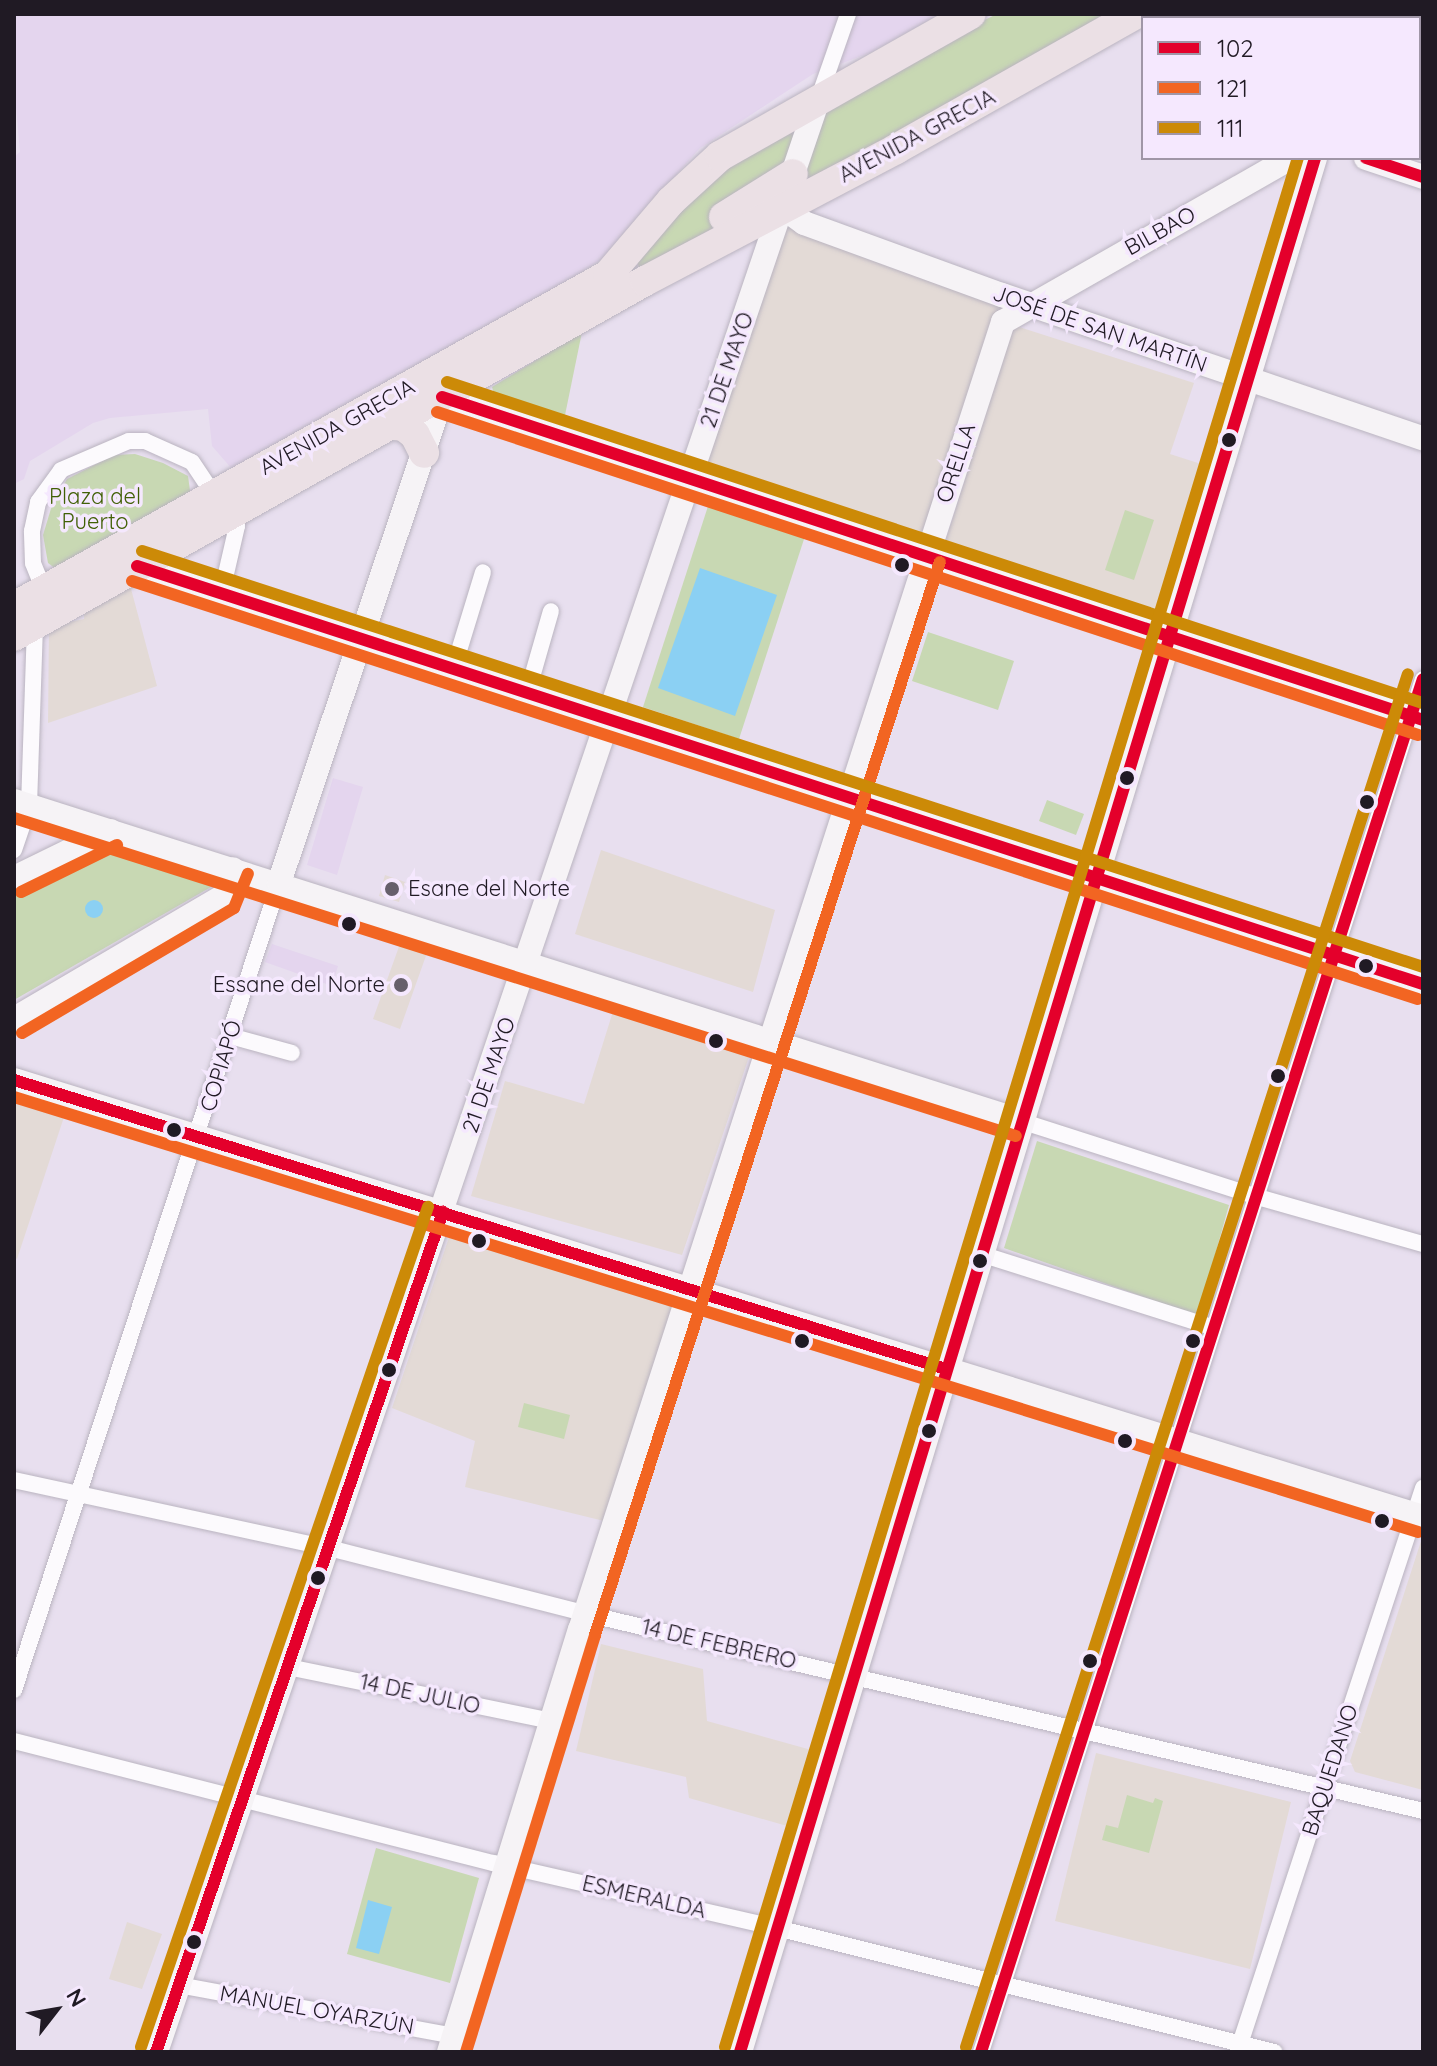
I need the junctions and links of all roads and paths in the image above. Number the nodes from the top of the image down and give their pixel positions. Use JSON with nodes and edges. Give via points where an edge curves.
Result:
{"nodes":[{"id":1,"x":848,"y":14,"type":"edge"},
{"id":2,"x":971,"y":14,"type":"edge"},
{"id":3,"x":1100,"y":14,"type":"edge"},
{"id":4,"x":1136,"y":14,"type":"edge"},
{"id":5,"x":819,"y":97,"type":"junction"},
{"id":6,"x":896,"y":149,"type":"junction"},
{"id":7,"x":1287,"y":160,"type":"edge"},
{"id":8,"x":1314,"y":160,"type":"edge"},
{"id":9,"x":1372,"y":160,"type":"edge"},
{"id":10,"x":793,"y":174,"type":"junction"},
{"id":11,"x":1423,"y":177,"type":"edge"},
{"id":12,"x":782,"y":207,"type":"junction"},
{"id":13,"x":673,"y":265,"type":"junction"},
{"id":14,"x":1029,"y":305,"type":"junction"},
{"id":15,"x":470,"y":353,"type":"junction"},
{"id":16,"x":1247,"y":381,"type":"junction"},
{"id":17,"x":410,"y":385,"type":"junction"},
{"id":18,"x":442,"y":397,"type":"junction"},
{"id":19,"x":394,"y":425,"type":"junction"},
{"id":20,"x":1423,"y":438,"type":"edge"},
{"id":21,"x":424,"y":453,"type":"junction"},
{"id":22,"x":690,"y":479,"type":"junction"},
{"id":23,"x":223,"y":510,"type":"junction"},
{"id":24,"x":925,"y":557,"type":"junction"},
{"id":25,"x":137,"y":566,"type":"junction"},
{"id":26,"x":483,"y":572,"type":"dead end"},
{"id":27,"x":222,"y":591,"type":"junction"},
{"id":28,"x":61,"y":595,"type":"junction"},
{"id":29,"x":551,"y":611,"type":"dead end"},
{"id":30,"x":21,"y":623,"type":"edge"},
{"id":31,"x":360,"y":636,"type":"junction"},
{"id":32,"x":1169,"y":637,"type":"junction"},
{"id":33,"x":454,"y":667,"type":"junction"},
{"id":34,"x":1423,"y":679,"type":"edge"},
{"id":35,"x":528,"y":691,"type":"junction"},
{"id":36,"x":610,"y":718,"type":"junction"},
{"id":37,"x":1417,"y":718,"type":"edge"},
{"id":38,"x":847,"y":796,"type":"junction"},
{"id":39,"x":22,"y":803,"type":"edge"},
{"id":40,"x":110,"y":831,"type":"junction"},
{"id":41,"x":14,"y":850,"type":"edge"},
{"id":42,"x":233,"y":869,"type":"junction"},
{"id":43,"x":1096,"y":877,"type":"junction"},
{"id":44,"x":14,"y":878,"type":"edge"},
{"id":45,"x":279,"y":883,"type":"junction"},
{"id":46,"x":1335,"y":955,"type":"junction"},
{"id":47,"x":527,"y":962,"type":"junction"},
{"id":48,"x":1423,"y":984,"type":"edge"},
{"id":49,"x":14,"y":1019,"type":"edge"},
{"id":50,"x":230,"y":1036,"type":"junction"},
{"id":51,"x":769,"y":1040,"type":"junction"},
{"id":52,"x":292,"y":1053,"type":"dead end"},
{"id":53,"x":14,"y":1080,"type":"edge"},
{"id":54,"x":1021,"y":1121,"type":"junction"},
{"id":55,"x":198,"y":1137,"type":"junction"},
{"id":56,"x":1254,"y":1196,"type":"junction"},
{"id":57,"x":443,"y":1212,"type":"junction"},
{"id":58,"x":1423,"y":1244,"type":"edge"},
{"id":59,"x":981,"y":1254,"type":"junction"},
{"id":60,"x":691,"y":1290,"type":"junction"},
{"id":61,"x":1214,"y":1328,"type":"junction"},
{"id":62,"x":946,"y":1369,"type":"junction"},
{"id":63,"x":1178,"y":1441,"type":"junction"},
{"id":64,"x":14,"y":1480,"type":"edge"},
{"id":65,"x":1423,"y":1488,"type":"edge"},
{"id":66,"x":79,"y":1496,"type":"junction"},
{"id":67,"x":1419,"y":1516,"type":"edge"},
{"id":68,"x":329,"y":1548,"type":"junction"},
{"id":69,"x":586,"y":1613,"type":"junction"},
{"id":70,"x":288,"y":1667,"type":"junction"},
{"id":71,"x":853,"y":1674,"type":"junction"},
{"id":72,"x":14,"y":1690,"type":"edge"},
{"id":73,"x":552,"y":1721,"type":"junction"},
{"id":74,"x":1084,"y":1732,"type":"junction"},
{"id":75,"x":14,"y":1741,"type":"edge"},
{"id":76,"x":1324,"y":1787,"type":"junction"},
{"id":77,"x":242,"y":1799,"type":"junction"},
{"id":78,"x":1423,"y":1811,"type":"edge"},
{"id":79,"x":508,"y":1866,"type":"junction"},
{"id":80,"x":777,"y":1928,"type":"junction"},
{"id":81,"x":1004,"y":1983,"type":"junction"},
{"id":82,"x":179,"y":1985,"type":"junction"},
{"id":83,"x":452,"y":2044,"type":"edge"},
{"id":84,"x":1239,"y":2047,"type":"edge"},
{"id":85,"x":156,"y":2052,"type":"edge"},
{"id":86,"x":740,"y":2052,"type":"edge"},
{"id":87,"x":981,"y":2052,"type":"edge"},
{"id":88,"x":1274,"y":2052,"type":"edge"}],
"edges":[{"from":1,"to":5,"type":"street"},
{"from":2,"to":5,"type":"highway","name":"AVENIDA GRECIA"},
{"from":3,"to":6,"type":"highway","via":[[919,118]]},
{"from":4,"to":6,"type":"highway","name":"AVENIDA GRECIA"},
{"from":5,"to":10,"type":"street","name":"21 DE MAYO"},
{"from":5,"to":15,"type":"highway","name":"AVENIDA GRECIA","via":[[720,156],[671,201],[608,275]]},
{"from":6,"to":12,"type":"highway","name":"AVENIDA GRECIA"},
{"from":7,"to":14,"type":"street","name":"BILBAO"},
{"from":8,"to":16,"type":"street"},
{"from":9,"to":11,"type":"street"},
{"from":10,"to":12,"type":"street","name":"21 DE MAYO"},
{"from":10,"to":13,"type":"highway","via":[[677,248]]},
{"from":12,"to":13,"type":"highway","name":"AVENIDA GRECIA"},
{"from":12,"to":14,"type":"street","name":"JOSÉ DE SAN MARTÍN","via":[[804,223]]},
{"from":12,"to":22,"type":"street","name":"21 DE MAYO"},
{"from":13,"to":18,"type":"highway","name":"AVENIDA GRECIA"},
{"from":14,"to":16,"type":"street","name":"JOSÉ DE SAN MARTÍN"},
{"from":14,"to":24,"type":"street","name":"ORELLA","via":[[1003,322]]},
{"from":15,"to":17,"type":"highway","name":"AVENIDA GRECIA"},
{"from":15,"to":18,"type":"highway"},
{"from":16,"to":20,"type":"street","name":"JOSÉ DE SAN MARTÍN"},
{"from":16,"to":32,"type":"street"},
{"from":17,"to":18,"type":"highway"},
{"from":17,"to":23,"type":"highway","name":"AVENIDA GRECIA"},
{"from":18,"to":19,"type":"highway","name":"AVENIDA GRECIA"},
{"from":18,"to":21,"type":"street","name":"COPIAPÓ"},
{"from":18,"to":22,"type":"street"},
{"from":19,"to":21,"type":"highway","via":[[415,435]]},
{"from":19,"to":23,"type":"highway","name":"AVENIDA GRECIA"},
{"from":21,"to":31,"type":"street","name":"COPIAPÓ"},
{"from":22,"to":24,"type":"street"},
{"from":22,"to":36,"type":"street","name":"21 DE MAYO"},
{"from":23,"to":25,"type":"highway","name":"AVENIDA GRECIA"},
{"from":23,"to":27,"type":"street","via":[[237,526]]},
{"from":23,"to":28,"type":"highway","name":"AVENIDA GRECIA"},
{"from":23,"to":28,"type":"street","via":[[192,462],[145,441],[129,441],[61,470],[38,502],[32,531],[33,563]]},
{"from":24,"to":32,"type":"street"},
{"from":24,"to":38,"type":"street","name":"ORELLA"},
{"from":25,"to":27,"type":"street"},
{"from":25,"to":28,"type":"highway","name":"AVENIDA GRECIA"},
{"from":26,"to":33,"type":"street"},
{"from":27,"to":31,"type":"street"},
{"from":28,"to":30,"type":"highway","name":"AVENIDA GRECIA"},
{"from":29,"to":35,"type":"street"},
{"from":30,"to":39,"type":"street"},
{"from":31,"to":33,"type":"street"},
{"from":31,"to":45,"type":"street","name":"COPIAPÓ"},
{"from":32,"to":37,"type":"street"},
{"from":32,"to":43,"type":"street"},
{"from":33,"to":35,"type":"street"},
{"from":34,"to":37,"type":"street"},
{"from":35,"to":36,"type":"street"},
{"from":36,"to":38,"type":"street"},
{"from":36,"to":47,"type":"street","name":"21 DE MAYO"},
{"from":37,"to":46,"type":"street"},
{"from":38,"to":43,"type":"street"},
{"from":38,"to":51,"type":"street","name":"ORELLA"},
{"from":39,"to":40,"type":"street"},
{"from":39,"to":41,"type":"street"},
{"from":40,"to":42,"type":"street"},
{"from":40,"to":44,"type":"street"},
{"from":42,"to":45,"type":"street"},
{"from":42,"to":49,"type":"street","via":[[225,895]]},
{"from":43,"to":46,"type":"street"},
{"from":43,"to":54,"type":"street"},
{"from":45,"to":47,"type":"street"},
{"from":45,"to":50,"type":"street","name":"COPIAPÓ"},
{"from":46,"to":48,"type":"street"},
{"from":46,"to":56,"type":"street"},
{"from":47,"to":51,"type":"street"},
{"from":47,"to":57,"type":"street","name":"21 DE MAYO"},
{"from":50,"to":52,"type":"street"},
{"from":50,"to":55,"type":"street","name":"COPIAPÓ"},
{"from":51,"to":54,"type":"street"},
{"from":51,"to":60,"type":"street","name":"ORELLA"},
{"from":53,"to":55,"type":"street"},
{"from":54,"to":56,"type":"street"},
{"from":54,"to":59,"type":"street"},
{"from":55,"to":57,"type":"street"},
{"from":55,"to":66,"type":"street","name":"COPIAPÓ"},
{"from":56,"to":58,"type":"street"},
{"from":56,"to":61,"type":"street"},
{"from":57,"to":60,"type":"street"},
{"from":57,"to":68,"type":"street","name":"21 DE MAYO"},
{"from":59,"to":61,"type":"street"},
{"from":59,"to":62,"type":"street"},
{"from":60,"to":62,"type":"street"},
{"from":60,"to":69,"type":"street","name":"ORELLA"},
{"from":61,"to":63,"type":"street"},
{"from":62,"to":63,"type":"street"},
{"from":62,"to":71,"type":"street"},
{"from":63,"to":67,"type":"street"},
{"from":63,"to":74,"type":"street"},
{"from":64,"to":66,"type":"street","name":"14 DE FEBRERO"},
{"from":65,"to":67,"type":"street","name":"BAQUEDANO"},
{"from":66,"to":68,"type":"street","name":"14 DE FEBRERO"},
{"from":66,"to":72,"type":"street","name":"COPIAPÓ"},
{"from":67,"to":76,"type":"street","name":"BAQUEDANO"},
{"from":68,"to":69,"type":"street","name":"14 DE FEBRERO"},
{"from":68,"to":70,"type":"street","name":"21 DE MAYO"},
{"from":69,"to":71,"type":"street","name":"14 DE FEBRERO"},
{"from":69,"to":73,"type":"street","name":"ORELLA"},
{"from":70,"to":73,"type":"street","name":"14 DE JULIO"},
{"from":70,"to":77,"type":"street","name":"21 DE MAYO"},
{"from":71,"to":74,"type":"street","name":"14 DE FEBRERO"},
{"from":71,"to":80,"type":"street"},
{"from":73,"to":79,"type":"street","name":"ORELLA"},
{"from":74,"to":76,"type":"street","name":"14 DE FEBRERO"},
{"from":74,"to":81,"type":"street"},
{"from":75,"to":77,"type":"street","name":"ESMERALDA"},
{"from":76,"to":78,"type":"street","name":"14 DE FEBRERO"},
{"from":76,"to":84,"type":"street","name":"BAQUEDANO"},
{"from":77,"to":79,"type":"street","name":"ESMERALDA"},
{"from":77,"to":82,"type":"street","name":"21 DE MAYO"},
{"from":79,"to":80,"type":"street","name":"ESMERALDA"},
{"from":79,"to":83,"type":"street","name":"ORELLA"},
{"from":80,"to":81,"type":"street","name":"ESMERALDA"},
{"from":80,"to":86,"type":"street"},
{"from":81,"to":84,"type":"street","name":"ESMERALDA"},
{"from":81,"to":87,"type":"street"},
{"from":82,"to":83,"type":"street","name":"MANUEL OYARZÚN"},
{"from":82,"to":85,"type":"street","name":"21 DE MAYO"},
{"from":84,"to":88,"type":"street","name":"ESMERALDA"}]}
